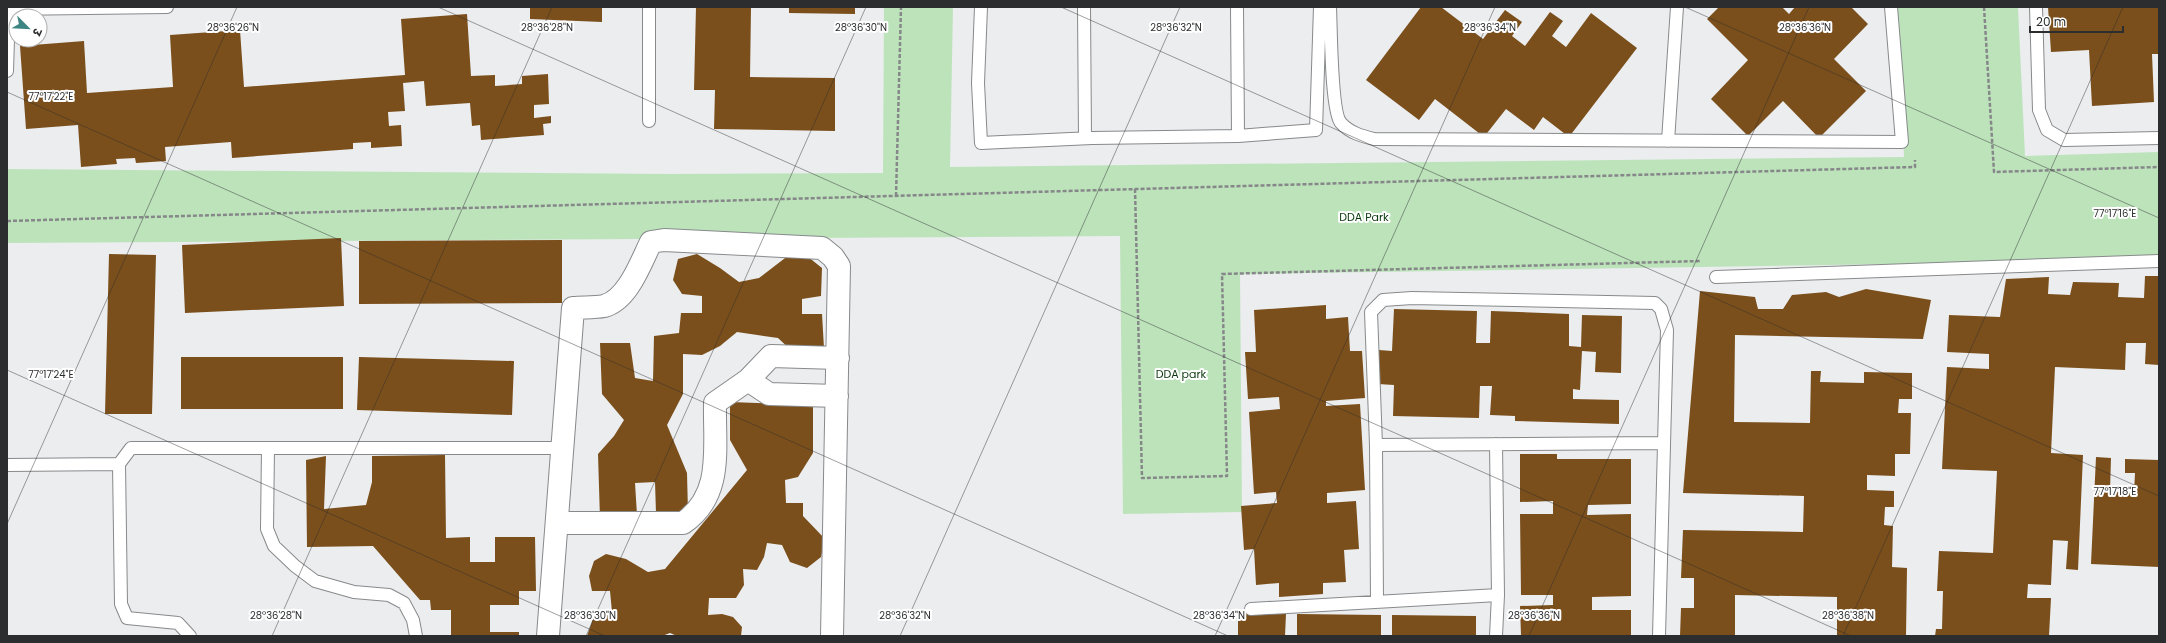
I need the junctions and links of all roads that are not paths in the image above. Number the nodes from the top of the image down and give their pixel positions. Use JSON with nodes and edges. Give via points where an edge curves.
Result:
{"nodes":[{"id":1,"x":167,"y":7,"type":"edge"},
{"id":2,"x":649,"y":7,"type":"edge"},
{"id":3,"x":981,"y":7,"type":"edge"},
{"id":4,"x":1084,"y":7,"type":"edge"},
{"id":5,"x":1237,"y":7,"type":"edge"},
{"id":6,"x":1320,"y":7,"type":"edge"},
{"id":7,"x":1330,"y":7,"type":"edge"},
{"id":8,"x":1677,"y":7,"type":"edge"},
{"id":9,"x":1891,"y":7,"type":"edge"},
{"id":10,"x":2036,"y":7,"type":"edge"},
{"id":11,"x":48,"y":8,"type":"edge"},
{"id":12,"x":8,"y":9,"type":"edge"},
{"id":13,"x":7,"y":71,"type":"edge"},
{"id":14,"x":649,"y":121,"type":"dead end"},
{"id":15,"x":1238,"y":136,"type":"junction"},
{"id":16,"x":1084,"y":138,"type":"junction"},
{"id":17,"x":2159,"y":138,"type":"edge"},
{"id":18,"x":1668,"y":141,"type":"junction"},
{"id":19,"x":2159,"y":261,"type":"edge"},
{"id":20,"x":1716,"y":277,"type":"dead end"},
{"id":21,"x":838,"y":358,"type":"junction"},
{"id":22,"x":748,"y":380,"type":"junction"},
{"id":23,"x":837,"y":396,"type":"junction"},
{"id":24,"x":1663,"y":443,"type":"junction"},
{"id":25,"x":1376,"y":444,"type":"junction"},
{"id":26,"x":1496,"y":444,"type":"junction"},
{"id":27,"x":268,"y":448,"type":"junction"},
{"id":28,"x":563,"y":448,"type":"junction"},
{"id":29,"x":119,"y":464,"type":"junction"},
{"id":30,"x":7,"y":465,"type":"edge"},
{"id":31,"x":557,"y":523,"type":"junction"},
{"id":32,"x":1498,"y":595,"type":"junction"},
{"id":33,"x":1377,"y":602,"type":"junction"},
{"id":34,"x":1251,"y":609,"type":"dead end"},
{"id":35,"x":190,"y":636,"type":"edge"},
{"id":36,"x":416,"y":636,"type":"edge"},
{"id":37,"x":548,"y":636,"type":"edge"},
{"id":38,"x":832,"y":636,"type":"edge"},
{"id":39,"x":1496,"y":636,"type":"edge"},
{"id":40,"x":1659,"y":636,"type":"edge"}],
"edges":[{"from":1,"to":11,"type":"lane"},
{"from":2,"to":14,"type":"lane"},
{"from":3,"to":16,"type":"lane","via":[[978,83],[981,143]]},
{"from":4,"to":16,"type":"lane"},
{"from":5,"to":15,"type":"lane"},
{"from":6,"to":15,"type":"lane","via":[[1316,130]]},
{"from":7,"to":18,"type":"lane","via":[[1335,101],[1340,122],[1355,134],[1374,139]]},
{"from":8,"to":18,"type":"lane"},
{"from":9,"to":18,"type":"lane","via":[[1902,142]]},
{"from":10,"to":17,"type":"lane","via":[[2039,110],[2047,130],[2064,140]]},
{"from":12,"to":13,"type":"lane"},
{"from":15,"to":16,"type":"lane"},
{"from":19,"to":20,"type":"lane"},
{"from":21,"to":22,"type":"street","via":[[772,356]]},
{"from":21,"to":23,"type":"street"},
{"from":21,"to":28,"type":"street","via":[[839,266],[822,248],[664,240],[651,242],[635,276],[622,294],[605,306],[573,308]]},
{"from":22,"to":23,"type":"street","via":[[769,394]]},
{"from":22,"to":31,"type":"street","via":[[715,403],[713,483],[707,498],[695,514],[683,523]]},
{"from":23,"to":38,"type":"street"},
{"from":24,"to":25,"type":"lane","via":[[1667,330],[1661,309],[1655,303],[1412,298],[1383,300],[1371,312]]},
{"from":24,"to":26,"type":"lane"},
{"from":24,"to":40,"type":"lane"},
{"from":25,"to":26,"type":"lane"},
{"from":25,"to":33,"type":"lane"},
{"from":26,"to":32,"type":"lane"},
{"from":27,"to":28,"type":"lane"},
{"from":27,"to":29,"type":"lane","via":[[131,448]]},
{"from":27,"to":36,"type":"lane","via":[[266,529],[274,546],[315,581],[354,592],[389,595],[404,603],[413,620]]},
{"from":28,"to":31,"type":"street"},
{"from":29,"to":30,"type":"lane"},
{"from":29,"to":35,"type":"lane","via":[[121,604],[127,618],[178,623]]},
{"from":31,"to":37,"type":"street"},
{"from":32,"to":33,"type":"lane"},
{"from":32,"to":39,"type":"lane"},
{"from":33,"to":34,"type":"lane"}]}
